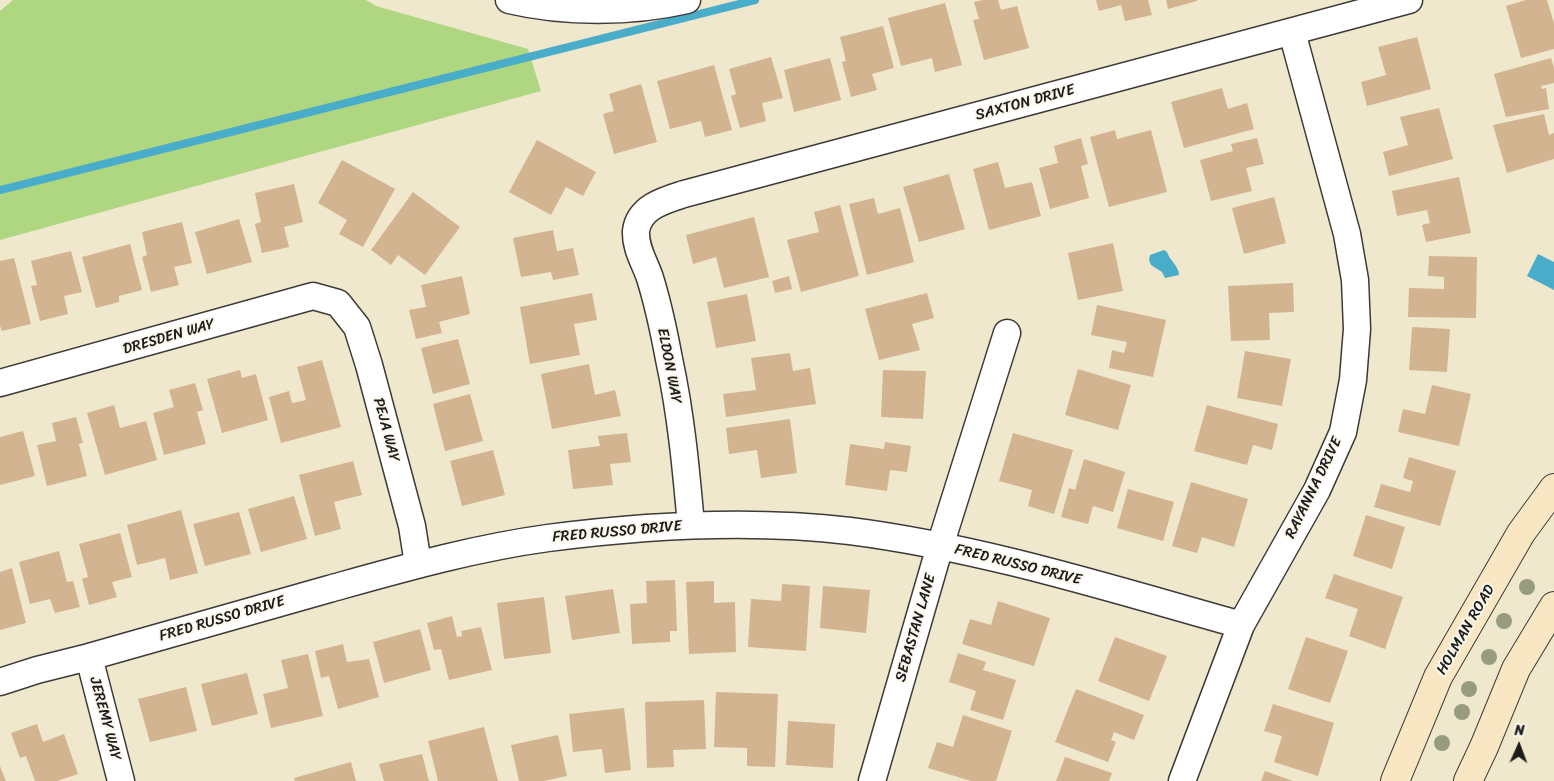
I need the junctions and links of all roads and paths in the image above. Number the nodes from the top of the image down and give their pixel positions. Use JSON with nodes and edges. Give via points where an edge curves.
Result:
{"nodes":[{"id":1,"x":510,"y":0,"type":"edge"},
{"id":2,"x":686,"y":0,"type":"edge"},
{"id":3,"x":1409,"y":0,"type":"edge"},
{"id":4,"x":1292,"y":32,"type":"junction"},
{"id":5,"x":644,"y":212,"type":"joint"},
{"id":6,"x":338,"y":302,"type":"joint"},
{"id":7,"x":1007,"y":333,"type":"dead end"},
{"id":8,"x":0,"y":383,"type":"edge"},
{"id":9,"x":1554,"y":488,"type":"edge"},
{"id":10,"x":691,"y":524,"type":"junction"},
{"id":11,"x":940,"y":546,"type":"junction"},
{"id":12,"x":418,"y":564,"type":"junction"},
{"id":13,"x":1554,"y":606,"type":"edge"},
{"id":14,"x":1241,"y":625,"type":"junction"},
{"id":15,"x":89,"y":657,"type":"junction"},
{"id":16,"x":0,"y":682,"type":"edge"},
{"id":17,"x":122,"y":781,"type":"edge"},
{"id":18,"x":872,"y":781,"type":"edge"},
{"id":19,"x":1182,"y":781,"type":"edge"},
{"id":20,"x":1395,"y":781,"type":"edge"},
{"id":21,"x":1468,"y":781,"type":"edge"}],
"edges":[{"from":1,"to":2,"type":"street","via":[[570,8],[622,8]]},
{"from":3,"to":4,"type":"street","name":"SAXTON DRIVE"},
{"from":4,"to":5,"type":"street","name":"SAXTON DRIVE","via":[[684,194],[660,202]]},
{"from":4,"to":14,"type":"street","name":"RAYANNA DRIVE","via":[[1355,280],[1357,328],[1353,380],[1342,432],[1317,490]]},
{"from":5,"to":10,"type":"street","name":"ELDON WAY","via":[[636,230],[638,248],[650,278],[670,360],[684,445]]},
{"from":6,"to":8,"type":"street","name":"DRESDEN WAY","via":[[313,296]]},
{"from":6,"to":12,"type":"street","name":"PEJA WAY","via":[[357,327],[366,355],[412,526]]},
{"from":7,"to":11,"type":"street","name":"SEBASTAN LANE"},
{"from":9,"to":20,"type":"main road","name":"HOLMAN ROAD","via":[[1521,534],[1438,677]]},
{"from":10,"to":11,"type":"street","name":"FRED RUSSO DRIVE","via":[[848,531]]},
{"from":10,"to":12,"type":"street","name":"FRED RUSSO DRIVE","via":[[546,538]]},
{"from":11,"to":14,"type":"street","name":"FRED RUSSO DRIVE","via":[[1025,565]]},
{"from":11,"to":18,"type":"street","name":"SEBASTAN LANE"},
{"from":12,"to":15,"type":"street","name":"FRED RUSSO DRIVE"},
{"from":13,"to":21,"type":"main road","via":[[1516,669]]},
{"from":14,"to":19,"type":"street","name":"RAYANNA DRIVE"},
{"from":15,"to":16,"type":"street","name":"FRED RUSSO DRIVE"},
{"from":15,"to":17,"type":"street","name":"JEREMY WAY"}]}
